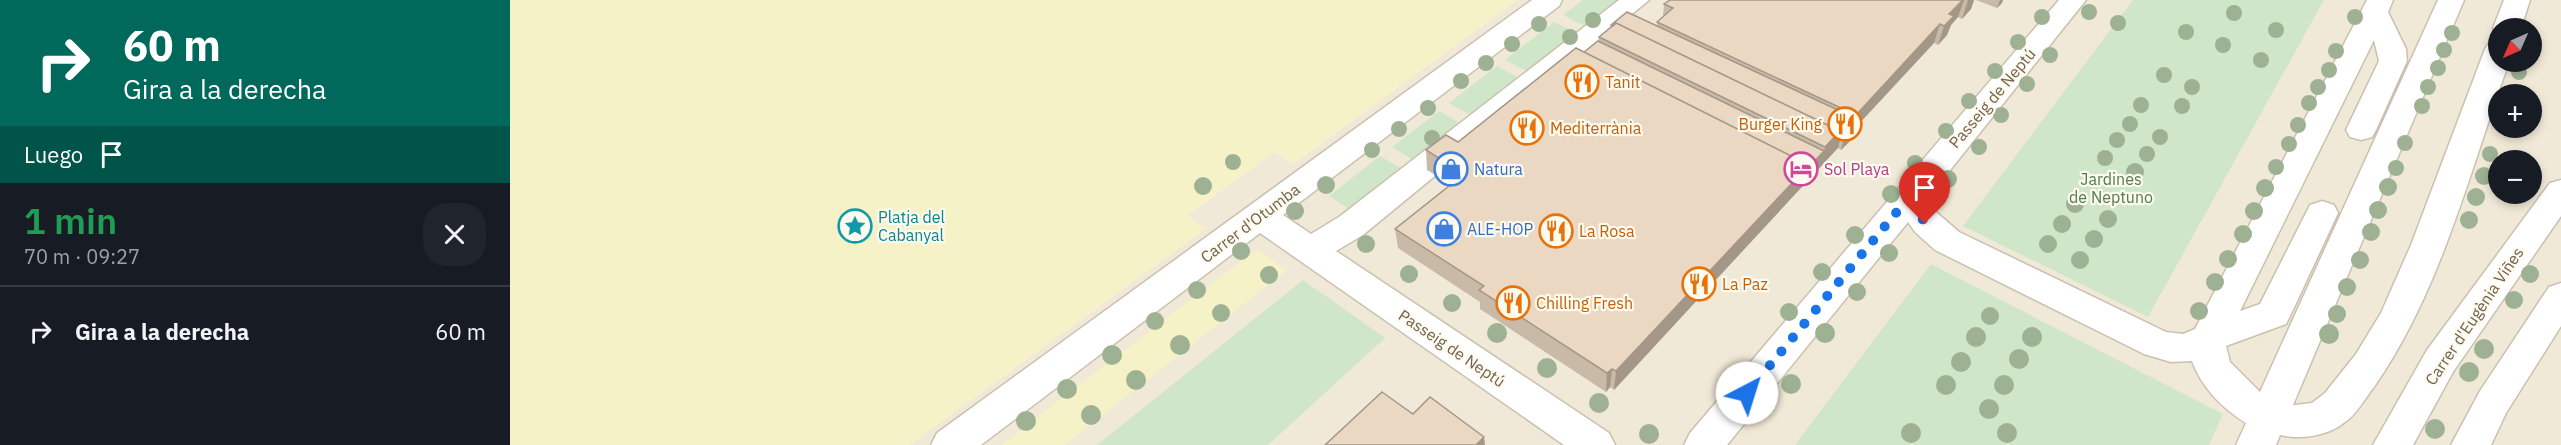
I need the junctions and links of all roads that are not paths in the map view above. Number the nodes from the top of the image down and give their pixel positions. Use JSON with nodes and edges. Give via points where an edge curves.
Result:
{"nodes":[{"id":1,"x":1549,"y":0,"type":"edge"},
{"id":2,"x":1636,"y":0,"type":"edge"},
{"id":3,"x":2073,"y":0,"type":"edge"},
{"id":4,"x":2451,"y":0,"type":"edge"},
{"id":5,"x":2517,"y":0,"type":"edge"},
{"id":6,"x":2377,"y":6,"type":"edge"},
{"id":7,"x":2510,"y":18,"type":"edge"},
{"id":8,"x":2491,"y":72,"type":"edge"},
{"id":9,"x":2361,"y":130,"type":"dead end"},
{"id":10,"x":1919,"y":185,"type":"junction"},
{"id":11,"x":2561,"y":190,"type":"edge"},
{"id":12,"x":2322,"y":213,"type":"dead end"},
{"id":13,"x":1259,"y":216,"type":"junction"},
{"id":14,"x":1309,"y":251,"type":"junction"},
{"id":15,"x":2561,"y":297,"type":"edge"},
{"id":16,"x":2208,"y":339,"type":"junction"},
{"id":17,"x":2271,"y":436,"type":"edge"},
{"id":18,"x":951,"y":445,"type":"edge"},
{"id":19,"x":1595,"y":445,"type":"edge"},
{"id":20,"x":1704,"y":445,"type":"edge"},
{"id":21,"x":2393,"y":445,"type":"edge"},
{"id":22,"x":2471,"y":445,"type":"edge"}],
"edges":[{"from":1,"to":13,"type":"street","name":"Carrer d'Otumba"},
{"from":2,"to":14,"type":"street","via":[[1351,226]]},
{"from":3,"to":10,"type":"street","name":"Passeig de Neptú"},
{"from":4,"to":17,"type":"street"},
{"from":5,"to":7,"type":"street"},
{"from":6,"to":9,"type":"street","via":[[2380,29],[2394,52],[2393,61]]},
{"from":6,"to":16,"type":"street"},
{"from":8,"to":17,"type":"street","via":[[2417,276],[2394,322],[2331,412],[2314,420],[2295,422]]},
{"from":10,"to":16,"type":"street","via":[[1916,205],[1925,224],[1947,241],[2157,344],[2184,349]]},
{"from":10,"to":20,"type":"street","name":"Passeig de Neptú"},
{"from":11,"to":21,"type":"street","name":"Carrer d'Eugènia Viñes","via":[[2440,361]]},
{"from":12,"to":16,"type":"street","via":[[2273,314]]},
{"from":13,"to":14,"type":"street","name":"Passeig de Neptú"},
{"from":13,"to":18,"type":"street","name":"Carrer d'Otumba"},
{"from":14,"to":19,"type":"street","name":"Passeig de Neptú"},
{"from":15,"to":22,"type":"street","via":[[2493,402]]},
{"from":16,"to":17,"type":"street","via":[[2207,355],[2223,383]]}]}
